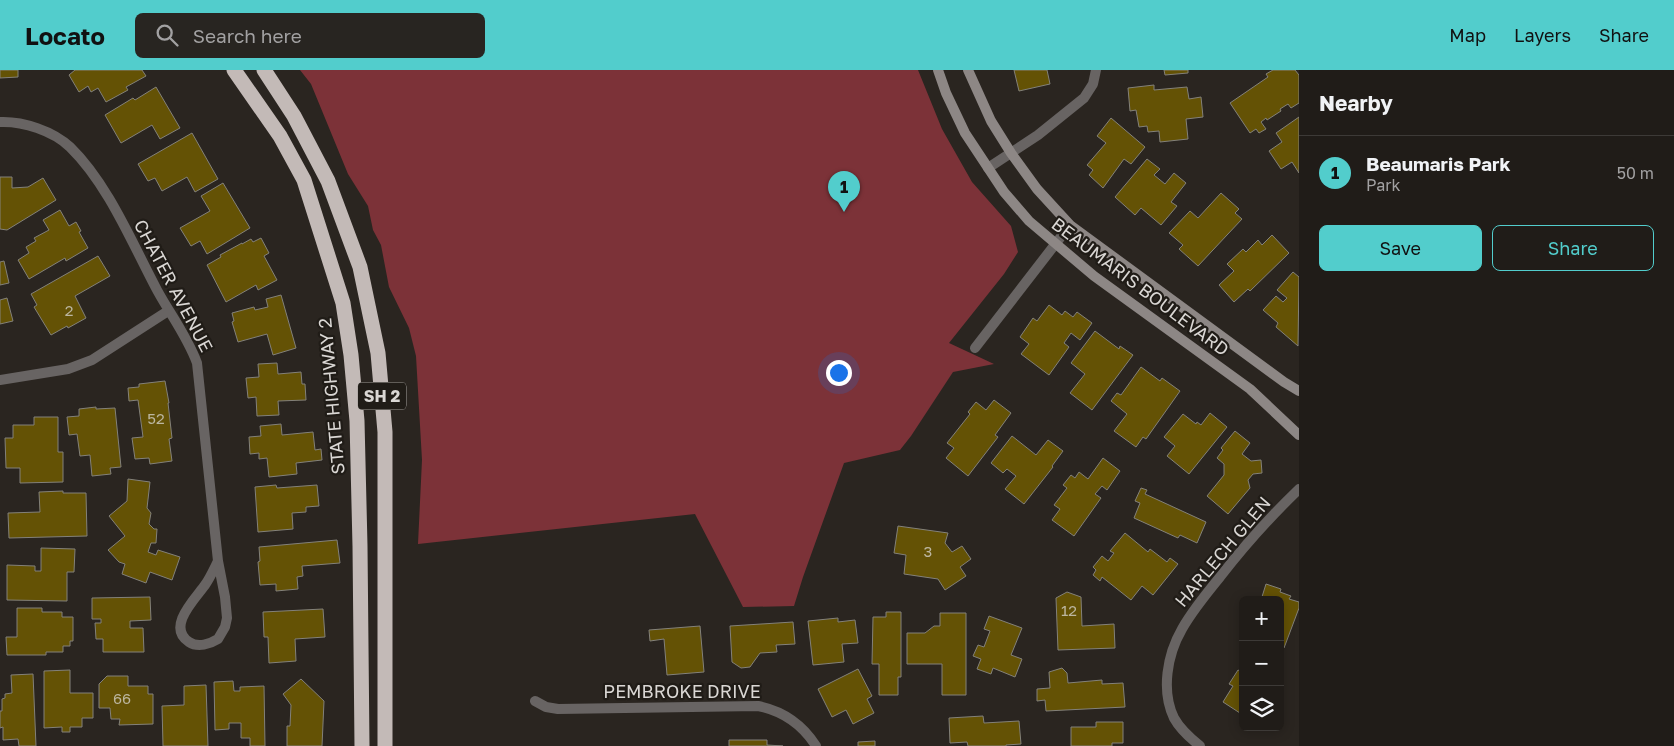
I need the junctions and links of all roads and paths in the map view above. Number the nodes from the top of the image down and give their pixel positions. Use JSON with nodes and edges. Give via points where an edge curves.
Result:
{"nodes":[{"id":1,"x":234,"y":70,"type":"edge"},
{"id":2,"x":264,"y":70,"type":"edge"},
{"id":3,"x":938,"y":70,"type":"edge"},
{"id":4,"x":968,"y":70,"type":"edge"},
{"id":5,"x":1096,"y":70,"type":"edge"},
{"id":6,"x":0,"y":122,"type":"edge"},
{"id":7,"x":1011,"y":153,"type":"junction"},
{"id":8,"x":988,"y":168,"type":"junction"},
{"id":9,"x":1070,"y":225,"type":"junction"},
{"id":10,"x":1055,"y":245,"type":"junction"},
{"id":11,"x":168,"y":311,"type":"junction"},
{"id":12,"x":975,"y":348,"type":"dead end"},
{"id":13,"x":0,"y":380,"type":"edge"},
{"id":14,"x":1299,"y":391,"type":"edge"},
{"id":15,"x":1299,"y":435,"type":"edge"},
{"id":16,"x":1299,"y":489,"type":"edge"},
{"id":17,"x":218,"y":561,"type":"junction"},
{"id":18,"x":534,"y":702,"type":"dead end"},
{"id":19,"x":362,"y":746,"type":"edge"},
{"id":20,"x":386,"y":746,"type":"edge"},
{"id":21,"x":816,"y":746,"type":"edge"},
{"id":22,"x":1200,"y":746,"type":"edge"}],
"edges":[{"from":1,"to":19,"type":"highway","name":"STATE HIGHWAY 2","number":"SH 2","via":[[280,136],[304,180],[343,303],[357,421]]},
{"from":2,"to":20,"type":"highway","number":"SH 2","via":[[294,116],[328,181],[360,267],[378,353],[385,432]]},
{"from":3,"to":8,"type":"street","name":"BEAUMARIS BOULEVARD","via":[[965,133]]},
{"from":4,"to":7,"type":"street","name":"BEAUMARIS BOULEVARD","via":[[991,121]]},
{"from":5,"to":7,"type":"street","via":[[1093,84],[1084,98]]},
{"from":6,"to":11,"type":"street","name":"CHATER AVENUE","via":[[30,125],[69,146],[109,200]]},
{"from":7,"to":8,"type":"street"},
{"from":7,"to":9,"type":"street","name":"BEAUMARIS BOULEVARD","via":[[1037,189]]},
{"from":8,"to":10,"type":"street","name":"BEAUMARIS BOULEVARD","via":[[1029,222]]},
{"from":9,"to":10,"type":"street"},
{"from":9,"to":14,"type":"street","name":"BEAUMARIS BOULEVARD"},
{"from":10,"to":12,"type":"street"},
{"from":10,"to":15,"type":"street","name":"BEAUMARIS BOULEVARD","via":[[1250,389]]},
{"from":11,"to":13,"type":"street","via":[[80,365]]},
{"from":11,"to":17,"type":"street","name":"CHATER AVENUE","via":[[191,347],[197,363]]},
{"from":16,"to":22,"type":"street","name":"HARLECH GLEN","via":[[1203,598],[1181,630],[1172,651],[1167,683],[1170,707],[1183,731]]},
{"from":17,"to":17,"type":"street","name":"CHATER AVENUE","via":[[226,597],[225,627],[218,639],[195,645],[183,635],[181,621]]},
{"from":18,"to":21,"type":"street","name":"PEMBROKE DRIVE","via":[[558,709],[758,706],[784,714],[798,723]]}]}
